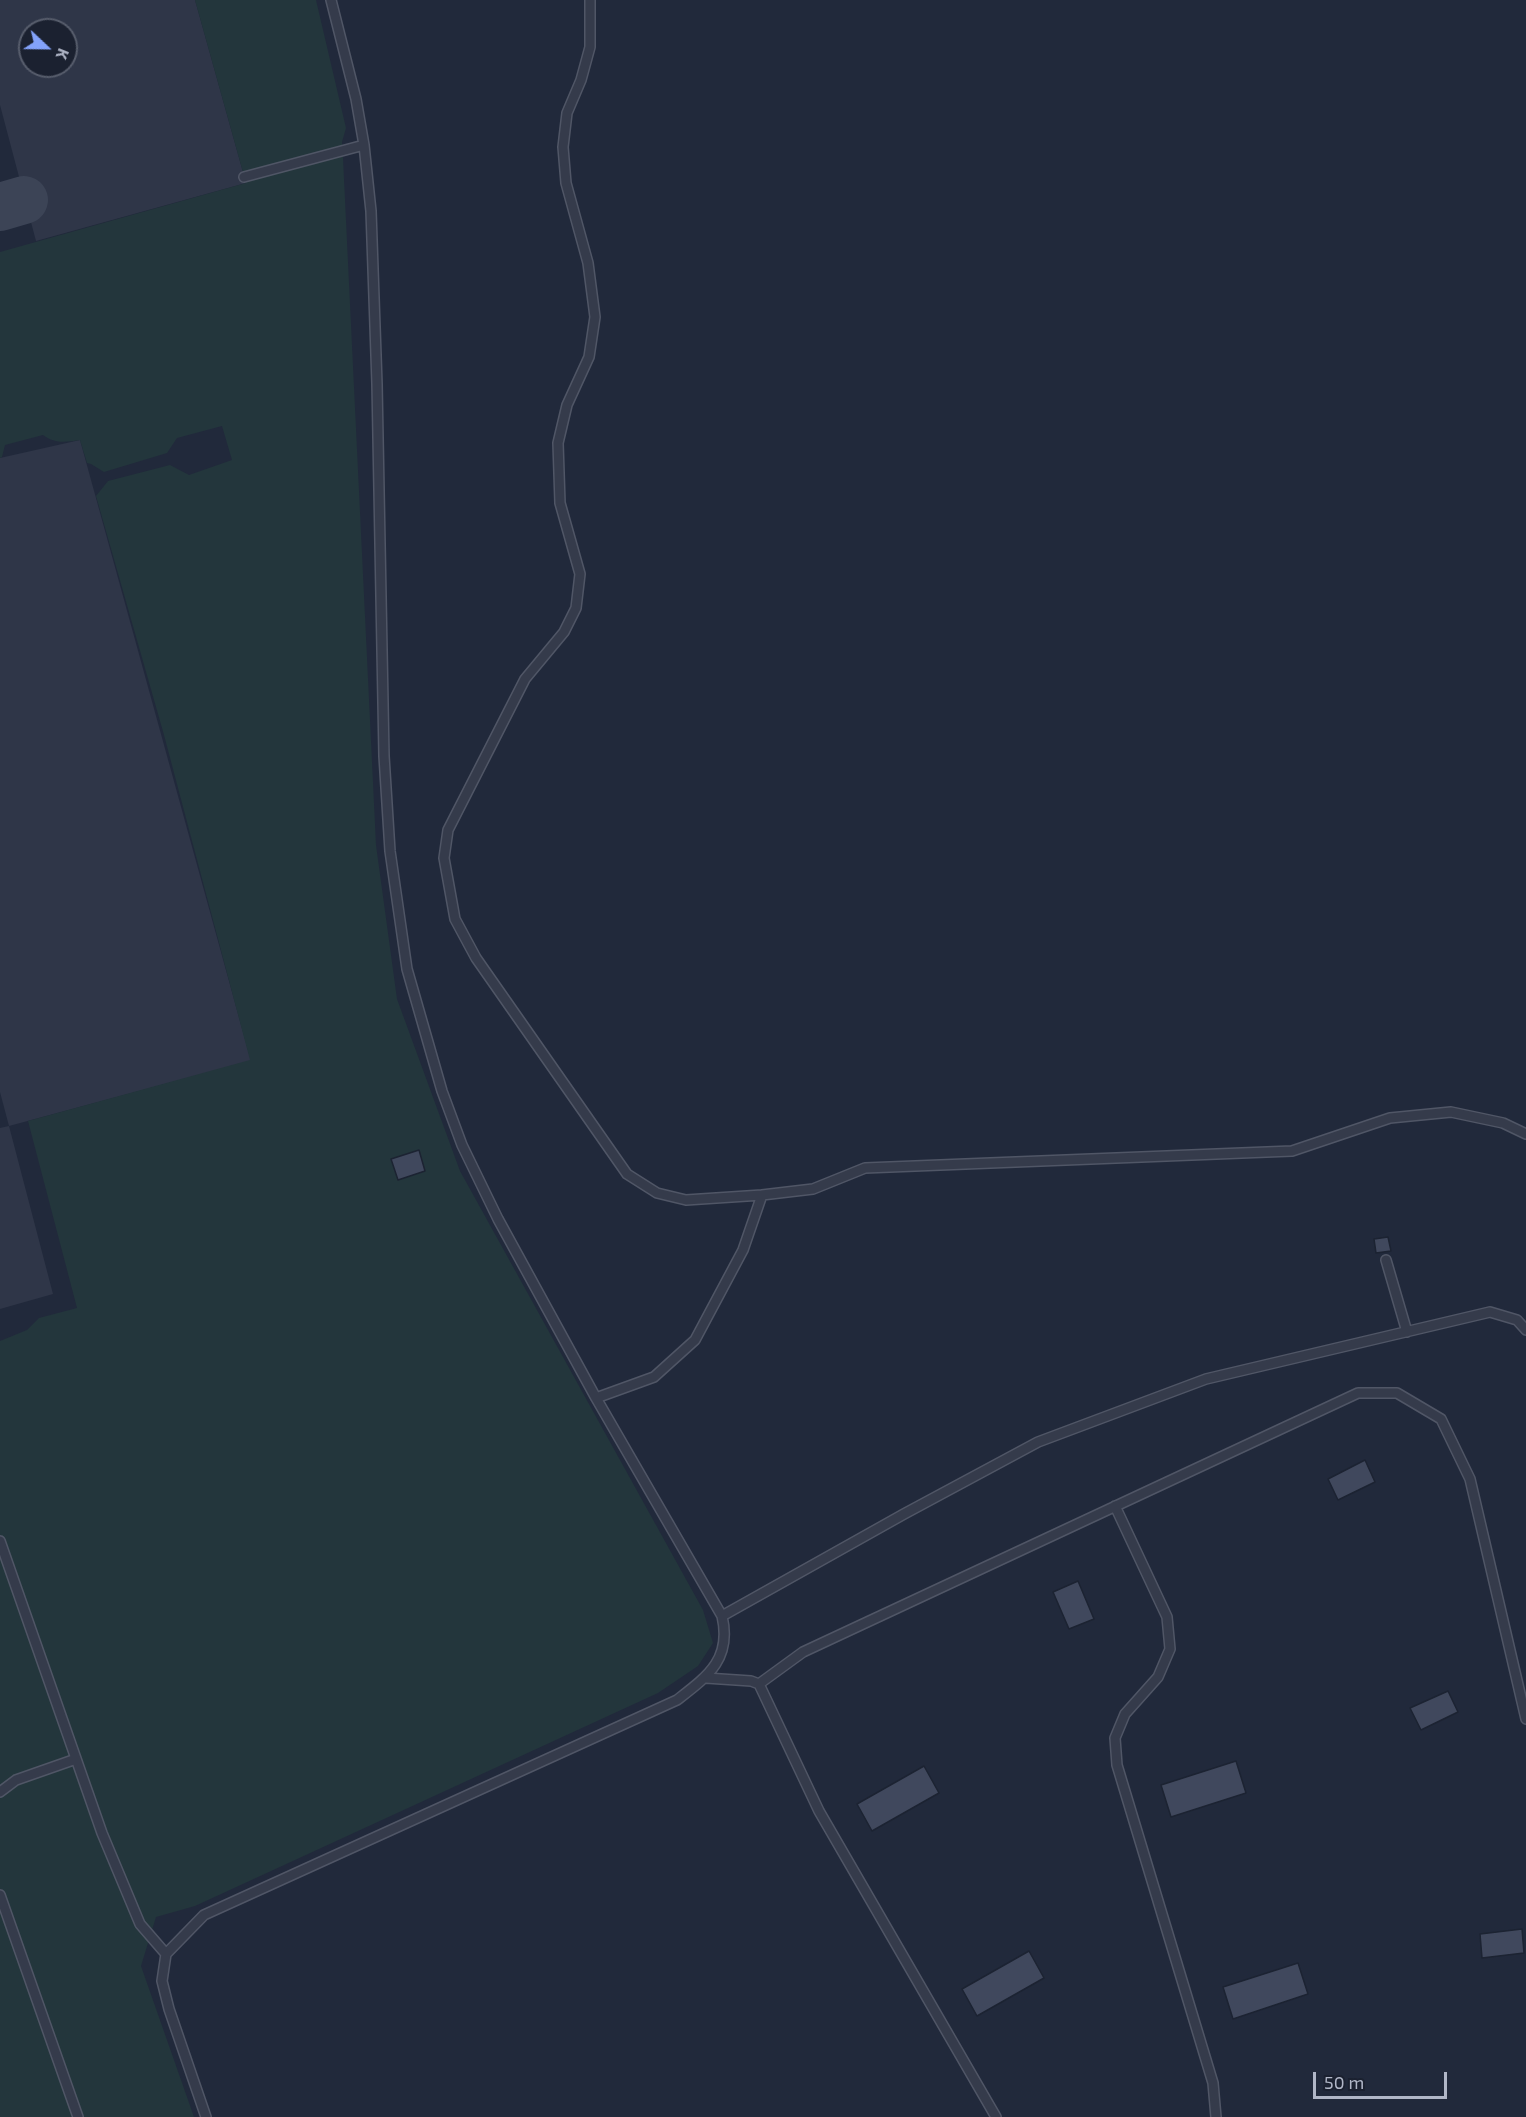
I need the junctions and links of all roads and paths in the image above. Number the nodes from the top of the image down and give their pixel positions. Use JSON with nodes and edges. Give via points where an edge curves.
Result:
{"nodes":[{"id":1,"x":331,"y":0,"type":"edge"},
{"id":2,"x":590,"y":0,"type":"edge"},
{"id":3,"x":364,"y":145,"type":"junction"},
{"id":4,"x":244,"y":177,"type":"dead end"},
{"id":5,"x":1526,"y":1134,"type":"edge"},
{"id":6,"x":762,"y":1195,"type":"junction"},
{"id":7,"x":1386,"y":1260,"type":"dead end"},
{"id":8,"x":1526,"y":1330,"type":"edge"},
{"id":9,"x":1407,"y":1332,"type":"junction"},
{"id":10,"x":596,"y":1398,"type":"junction"},
{"id":11,"x":1115,"y":1506,"type":"junction"},
{"id":12,"x":0,"y":1541,"type":"edge"},
{"id":13,"x":722,"y":1617,"type":"junction"},
{"id":14,"x":706,"y":1678,"type":"junction"},
{"id":15,"x":759,"y":1684,"type":"junction"},
{"id":16,"x":1526,"y":1719,"type":"edge"},
{"id":17,"x":76,"y":1759,"type":"junction"},
{"id":18,"x":0,"y":1792,"type":"edge"},
{"id":19,"x":0,"y":1895,"type":"edge"},
{"id":20,"x":166,"y":1954,"type":"junction"},
{"id":21,"x":78,"y":2117,"type":"edge"},
{"id":22,"x":206,"y":2117,"type":"edge"},
{"id":23,"x":996,"y":2117,"type":"edge"},
{"id":24,"x":1216,"y":2117,"type":"edge"}],
"edges":[{"from":1,"to":3,"type":"lane"},
{"from":2,"to":6,"type":"lane","via":[[590,47],[567,112],[563,147],[566,183],[588,263],[595,317],[589,357],[567,405],[558,442],[560,503],[580,574],[576,608],[564,632],[525,680],[448,830],[444,858],[455,919],[476,958],[627,1174],[657,1193],[686,1200]]},
{"from":3,"to":4,"type":"lane"},
{"from":3,"to":10,"type":"lane","via":[[371,211],[377,384],[384,756],[390,851],[407,969],[462,1145]]},
{"from":5,"to":6,"type":"lane","via":[[1503,1123],[1451,1112],[1390,1118],[1292,1151],[865,1168],[813,1189]]},
{"from":6,"to":10,"type":"lane","via":[[743,1250],[695,1340],[654,1377]]},
{"from":7,"to":9,"type":"lane"},
{"from":8,"to":9,"type":"lane","via":[[1517,1320],[1490,1312]]},
{"from":9,"to":13,"type":"lane","via":[[1206,1379],[1038,1442]]},
{"from":10,"to":13,"type":"lane"},
{"from":11,"to":15,"type":"lane","via":[[802,1652]]},
{"from":11,"to":16,"type":"lane","via":[[1358,1394],[1397,1393],[1441,1419],[1470,1479]]},
{"from":11,"to":24,"type":"lane","via":[[1167,1617],[1170,1648],[1158,1677],[1125,1714],[1115,1737],[1117,1765],[1213,2083]]},
{"from":12,"to":17,"type":"lane"},
{"from":13,"to":14,"type":"lane","via":[[723,1653]]},
{"from":14,"to":15,"type":"lane"},
{"from":14,"to":20,"type":"lane","via":[[677,1700],[204,1915]]},
{"from":15,"to":23,"type":"lane","via":[[819,1811]]},
{"from":17,"to":18,"type":"lane","via":[[23,1778]]},
{"from":17,"to":20,"type":"lane","via":[[140,1924]]},
{"from":19,"to":21,"type":"lane"},
{"from":20,"to":22,"type":"lane","via":[[162,1981]]}]}
